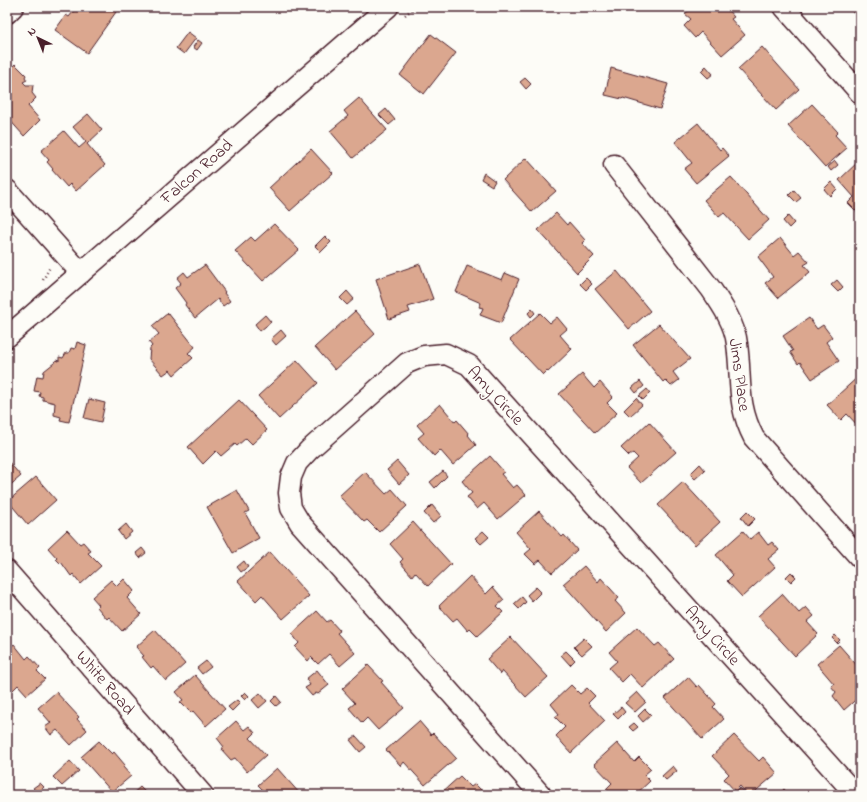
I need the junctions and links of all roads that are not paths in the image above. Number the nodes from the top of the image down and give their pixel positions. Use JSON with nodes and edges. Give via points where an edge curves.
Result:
{"nodes":[{"id":1,"x":13,"y":7,"type":"edge"},
{"id":2,"x":388,"y":7,"type":"edge"},
{"id":3,"x":784,"y":7,"type":"edge"},
{"id":4,"x":7,"y":13,"type":"edge"},
{"id":5,"x":860,"y":93,"type":"edge"},
{"id":6,"x":614,"y":165,"type":"dead end"},
{"id":7,"x":7,"y":190,"type":"edge"},
{"id":8,"x":81,"y":273,"type":"junction"},
{"id":9,"x":7,"y":337,"type":"edge"},
{"id":10,"x":860,"y":558,"type":"edge"},
{"id":11,"x":7,"y":571,"type":"edge"},
{"id":12,"x":203,"y":795,"type":"edge"},
{"id":13,"x":541,"y":795,"type":"edge"},
{"id":14,"x":856,"y":795,"type":"edge"}],
"edges":[{"from":1,"to":4,"type":"street"},
{"from":2,"to":8,"type":"street","name":"Falcon Road"},
{"from":3,"to":5,"type":"street"},
{"from":6,"to":10,"type":"street","name":"Jims Place","via":[[723,306],[737,343],[743,414],[754,438]]},
{"from":7,"to":8,"type":"street"},
{"from":8,"to":9,"type":"street","name":"Falcon Road"},
{"from":11,"to":12,"type":"street","name":"White Road"},
{"from":13,"to":14,"type":"street","name":"Amy Circle","via":[[300,523],[291,508],[291,477],[297,463],[407,363],[424,356],[446,354],[469,365]]}]}
